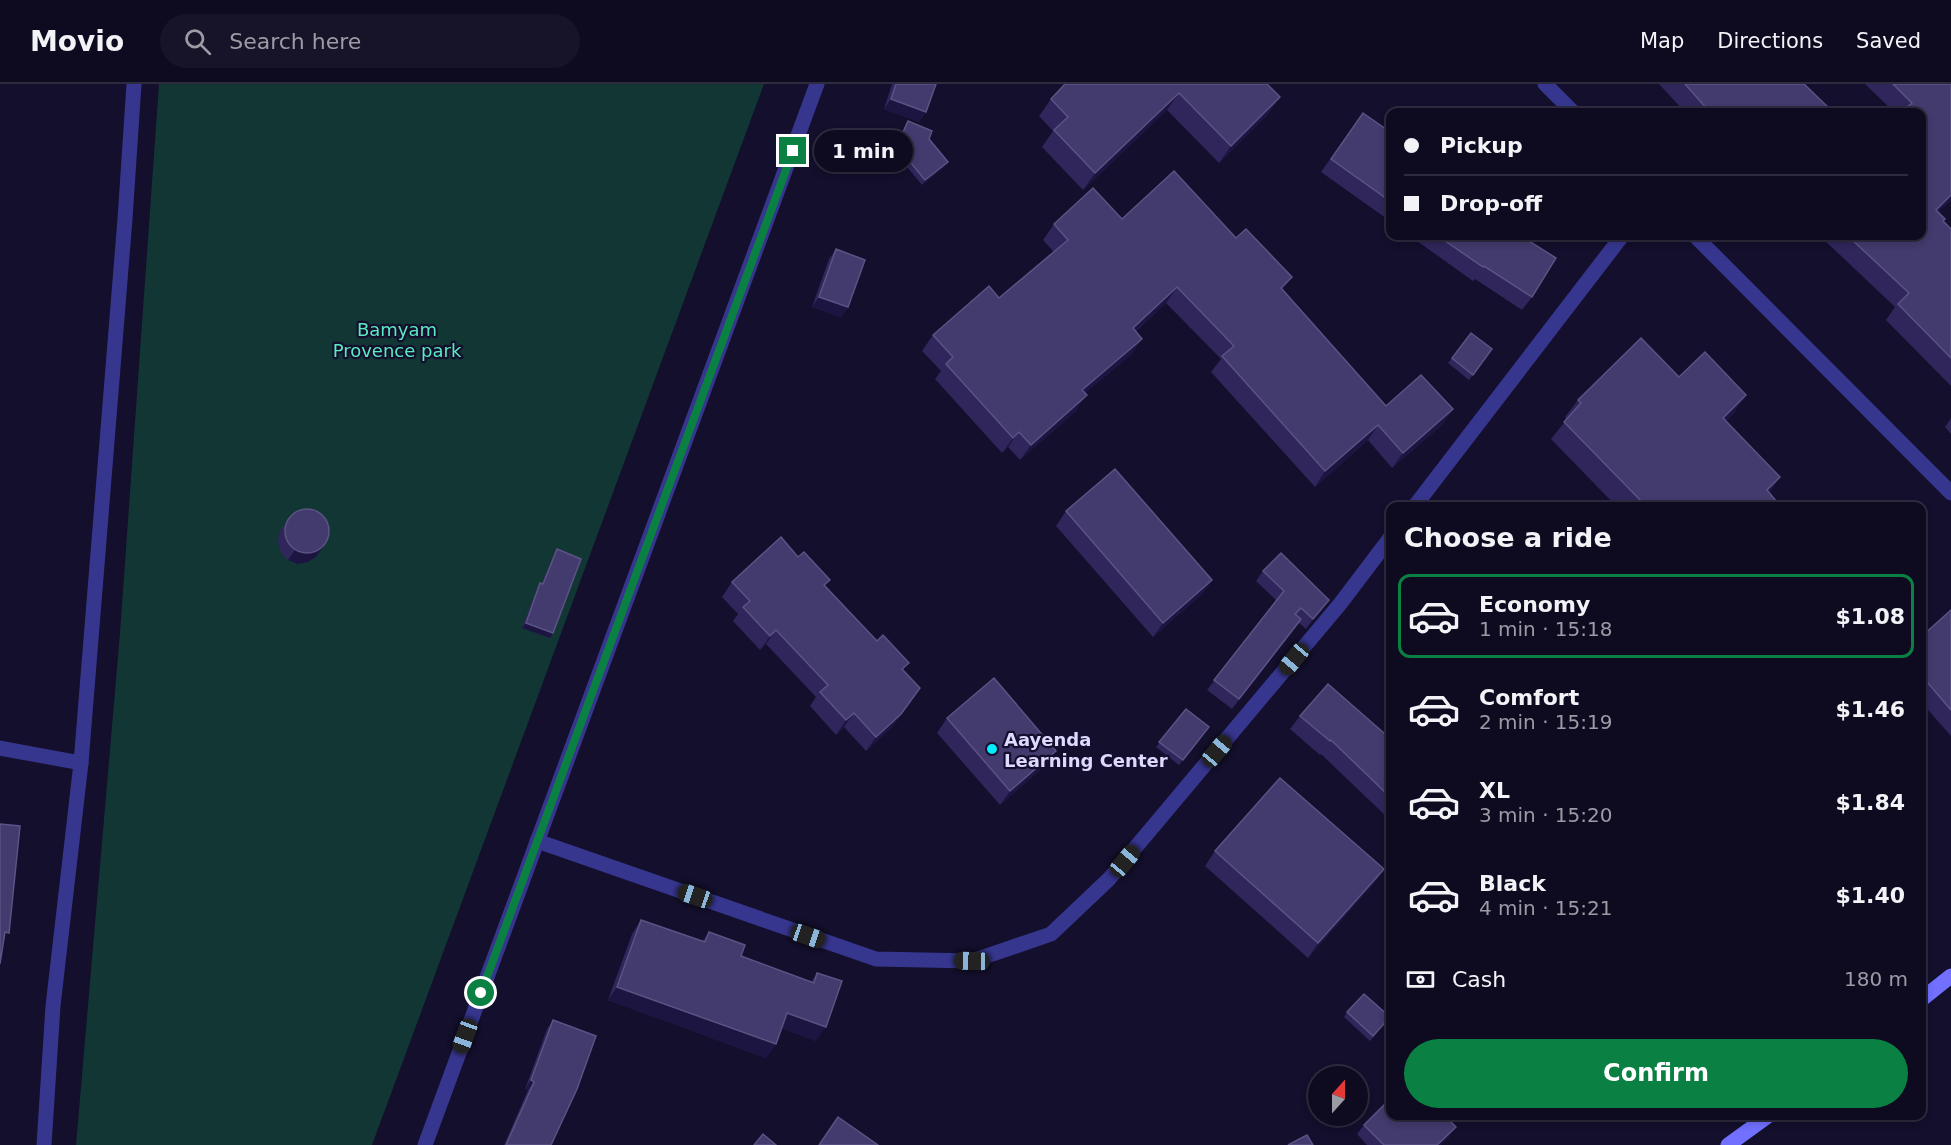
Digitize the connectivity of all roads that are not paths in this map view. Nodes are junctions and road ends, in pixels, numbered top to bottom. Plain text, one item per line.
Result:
1 (134, 84) edge
2 (817, 84) edge
3 (1545, 84) edge
4 (1569, 108) edge
5 (1619, 240) edge
6 (1699, 240) edge
7 (1951, 493) edge
8 (1418, 502) edge
9 (1386, 543) edge
10 (0, 748) edge
11 (81, 763) junction
12 (537, 841) junction
13 (1951, 976) edge
14 (1926, 996) edge
15 (1762, 1120) edge
16 (44, 1145) edge
17 (425, 1145) edge
18 (1728, 1145) edge

1 - 11 street
2 - 12 street
3 - 4 street
5 - 8 street
6 - 7 street
9 - 12 street
10 - 11 street
11 - 16 street
12 - 17 street
13 - 14 street
15 - 18 street

